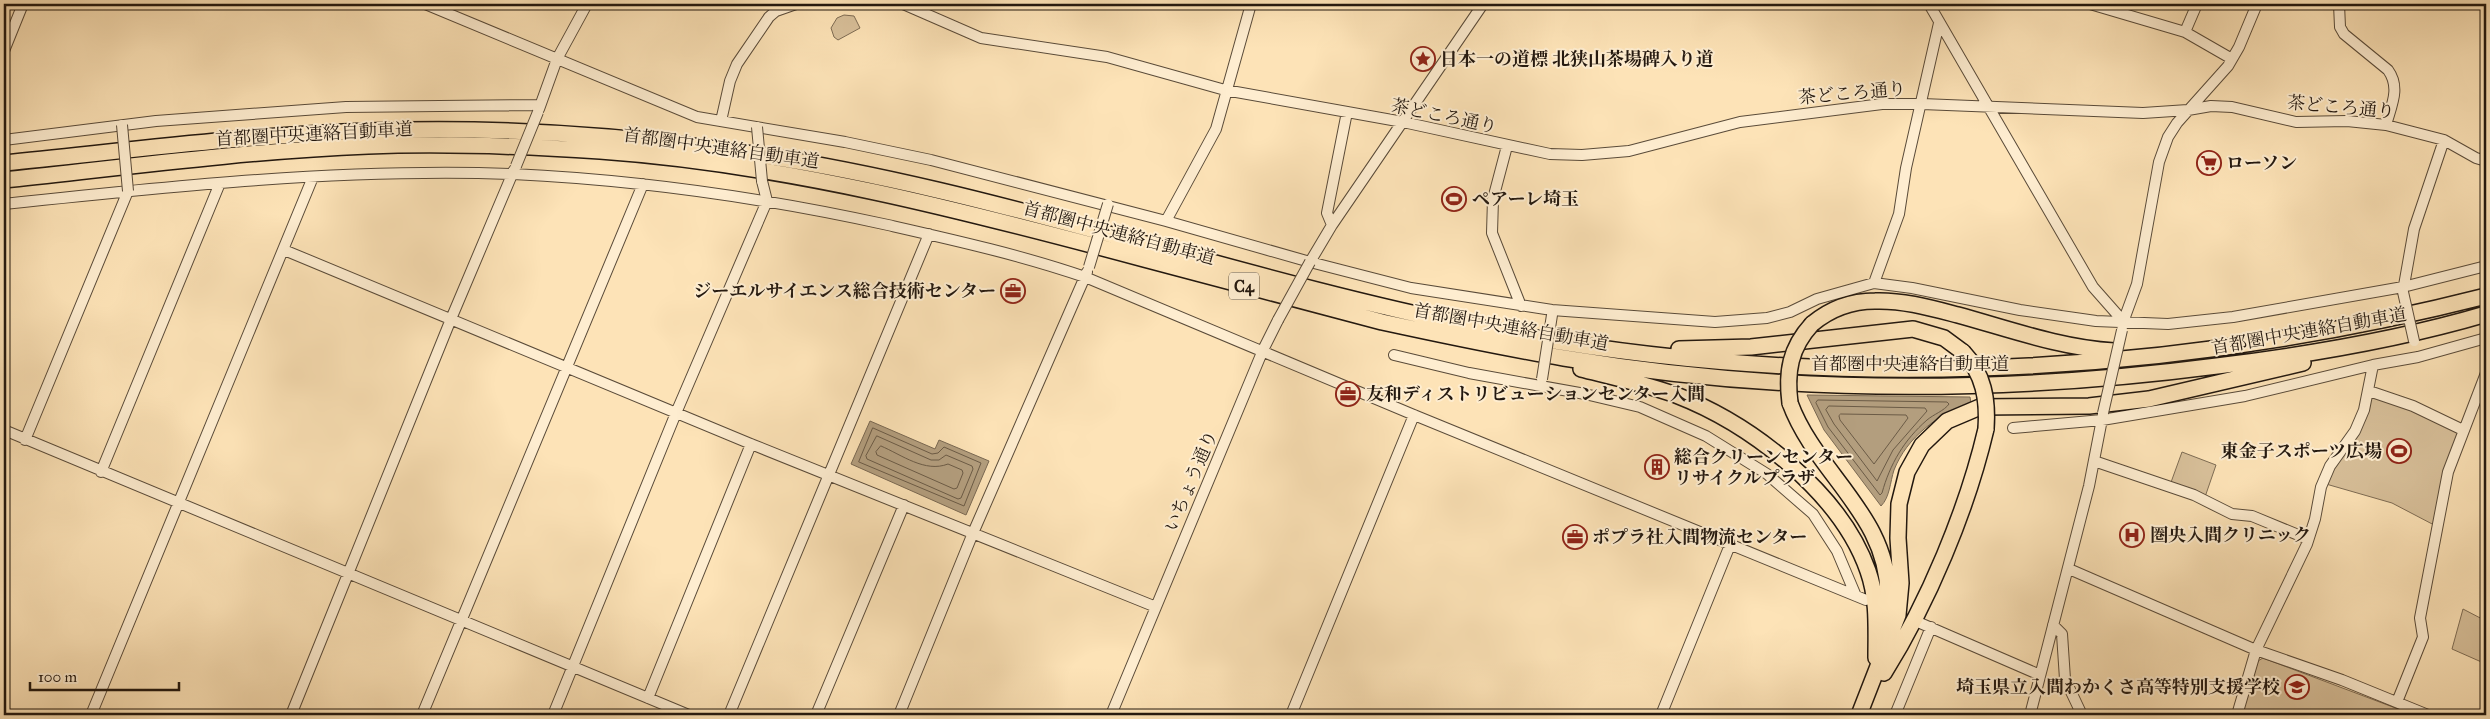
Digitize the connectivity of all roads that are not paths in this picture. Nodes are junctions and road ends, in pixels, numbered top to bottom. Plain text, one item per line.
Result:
1 (23, 4) edge
2 (425, 4) edge
3 (587, 4) edge
4 (796, 4) edge
5 (904, 4) edge
6 (1251, 4) edge
7 (1483, 4) edge
8 (1930, 4) edge
9 (2090, 4) edge
10 (2197, 4) edge
11 (2257, 4) edge
12 (2339, 4) edge
13 (1939, 23) junction
14 (2185, 32) junction
15 (4, 52) edge
16 (557, 59) junction
17 (2232, 59) junction
18 (1225, 90) junction
19 (1922, 104) junction
20 (1988, 106) junction
21 (539, 108) junction
22 (2188, 110) junction
23 (1347, 112) junction
24 (721, 121) junction
25 (1403, 122) junction
26 (122, 125) junction
27 (2386, 125) junction
28 (757, 127) junction
29 (4, 140) edge
30 (2444, 140) junction
31 (1507, 146) junction
32 (2486, 161) edge
33 (4, 163) edge
34 (514, 170) junction
35 (313, 178) junction
36 (4, 180) edge
37 (220, 183) junction
38 (643, 184) junction
39 (128, 191) junction
40 (767, 201) junction
41 (4, 204) edge
42 (1108, 204) junction
43 (1166, 221) junction
44 (1332, 225) junction
45 (929, 234) junction
46 (284, 250) junction
47 (1310, 262) junction
48 (2486, 266) edge
49 (1085, 277) junction
50 (1874, 283) junction
51 (2403, 290) junction
52 (2486, 296) edge
53 (1522, 306) junction
54 (1552, 313) junction
55 (2486, 314) edge
56 (451, 318) junction
57 (2456, 323) junction
58 (1469, 325) junction
59 (2122, 326) junction
60 (1438, 334) junction
61 (2486, 338) edge
62 (1263, 350) junction
63 (2173, 354) junction
64 (1394, 355) dead end
65 (2418, 357) junction
66 (2373, 365) junction
67 (566, 366) junction
68 (2486, 373) edge
69 (1541, 383) junction
70 (2369, 391) junction
71 (676, 413) junction
72 (1414, 415) junction
73 (2103, 417) junction
74 (2013, 428) dead end
75 (4, 430) edge
76 (2464, 430) junction
77 (25, 440) junction
78 (751, 444) junction
79 (2094, 461) junction
80 (102, 472) junction
81 (828, 474) junction
82 (178, 504) junction
83 (904, 505) junction
84 (974, 533) junction
85 (2308, 539) junction
86 (1730, 545) junction
87 (2069, 569) junction
88 (349, 575) junction
89 (1856, 596) junction
90 (1866, 600) dead end
91 (1156, 607) junction
92 (461, 621) junction
93 (1920, 623) dead end
94 (2053, 625) junction
95 (1931, 628) junction
96 (2256, 650) junction
97 (1876, 658) junction
98 (573, 668) junction
99 (2040, 675) junction
100 (648, 698) junction
101 (2397, 702) junction
102 (1858, 713) edge
103 (91, 715) edge
104 (291, 715) edge
105 (422, 715) edge
106 (553, 715) edge
107 (689, 715) edge
108 (729, 715) edge
109 (816, 715) edge
110 (899, 715) edge
111 (1111, 715) edge
112 (1291, 715) edge
113 (1661, 715) edge
114 (1895, 715) edge
115 (2030, 715) edge
116 (2082, 715) edge
117 (2237, 715) edge
118 (2428, 715) edge

1 - 15 street
2 - 16 street
3 - 16 street
4 - 24 street
5 - 18 street, 茶どころ通り
6 - 18 street
7 - 25 street, いちょう通り
8 - 13 street
9 - 14 street
10 - 14 street
11 - 17 street
12 - 27 street
13 - 19 street
13 - 20 street
14 - 17 street
16 - 21 street
16 - 24 street
17 - 22 street
18 - 23 street, 茶どころ通り
18 - 43 street
19 - 20 street, 茶どころ通り
19 - 31 street, 茶どころ通り
19 - 50 street
20 - 22 street, 茶どころ通り
20 - 59 street
21 - 26 street
21 - 34 street, bridge
22 - 27 street, 茶どころ通り
22 - 59 street
23 - 25 street, 茶どころ通り
23 - 44 street
24 - 28 street
25 - 31 street, 茶どころ通り
25 - 44 street, いちょう通り
26 - 29 street
26 - 39 street, bridge
27 - 30 street, 茶どころ通り
28 - 40 street, bridge
28 - 42 street
30 - 32 street, 茶どころ通り
30 - 51 street
31 - 53 street
33 - 58 highway, 首都圏中央連絡自動車道 / C4
34 - 35 street
34 - 38 street
34 - 56 street
35 - 37 street
35 - 46 street
36 - 60 highway, 首都圏中央連絡自動車道 / C4
37 - 39 street
37 - 80 street
38 - 40 street
38 - 67 street
39 - 41 street
39 - 77 street
40 - 45 street
40 - 71 street
42 - 43 street
42 - 49 street, bridge
43 - 47 street
44 - 47 street, いちょう通り
45 - 49 street
45 - 81 street
46 - 56 street
46 - 82 street
47 - 53 street
47 - 62 street, いちょう通り, bridge
48 - 51 street
49 - 62 street
49 - 84 street
50 - 54 street
50 - 59 street
51 - 59 street
51 - 65 street, bridge
52 - 63 highway, 首都圏中央連絡自動車道 / C4
53 - 54 street
54 - 69 street, bridge
55 - 57 highway, 首都圏中央連絡自動車道 / C4
56 - 67 street
56 - 88 street
57 - 60 highway, 首都圏中央連絡自動車道 / C4
57 - 102 highway
58 - 63 highway, 首都圏中央連絡自動車道 / C4
58 - 102 highway, bridge
59 - 73 street, bridge
60 - 97 highway
61 - 65 street
62 - 72 street
62 - 91 street, いちょう通り
63 - 97 highway, bridge
64 - 69 street
65 - 66 street
66 - 70 street
66 - 73 street
67 - 71 street
67 - 92 street
68 - 76 street
69 - 89 street
70 - 76 street
70 - 85 street
71 - 78 street
71 - 98 street
72 - 86 street
72 - 112 street
73 - 74 street
73 - 79 street
75 - 77 street
76 - 101 street
77 - 80 street
78 - 81 street
78 - 100 street
79 - 85 street
79 - 87 street
80 - 82 street
81 - 83 street
81 - 108 street
82 - 88 street
82 - 103 street
83 - 84 street
83 - 109 street
84 - 91 street
84 - 110 street
85 - 96 street
86 - 89 street
86 - 113 street
87 - 94 street
87 - 96 street
88 - 92 street
88 - 104 street
89 - 90 street
91 - 111 street, いちょう通り
92 - 98 street
92 - 105 street
93 - 95 street
94 - 99 street
94 - 116 street
95 - 99 street
95 - 114 street
96 - 101 street
96 - 117 street
97 - 102 highway
98 - 100 street
98 - 106 street
99 - 115 street
100 - 107 street
101 - 118 street

